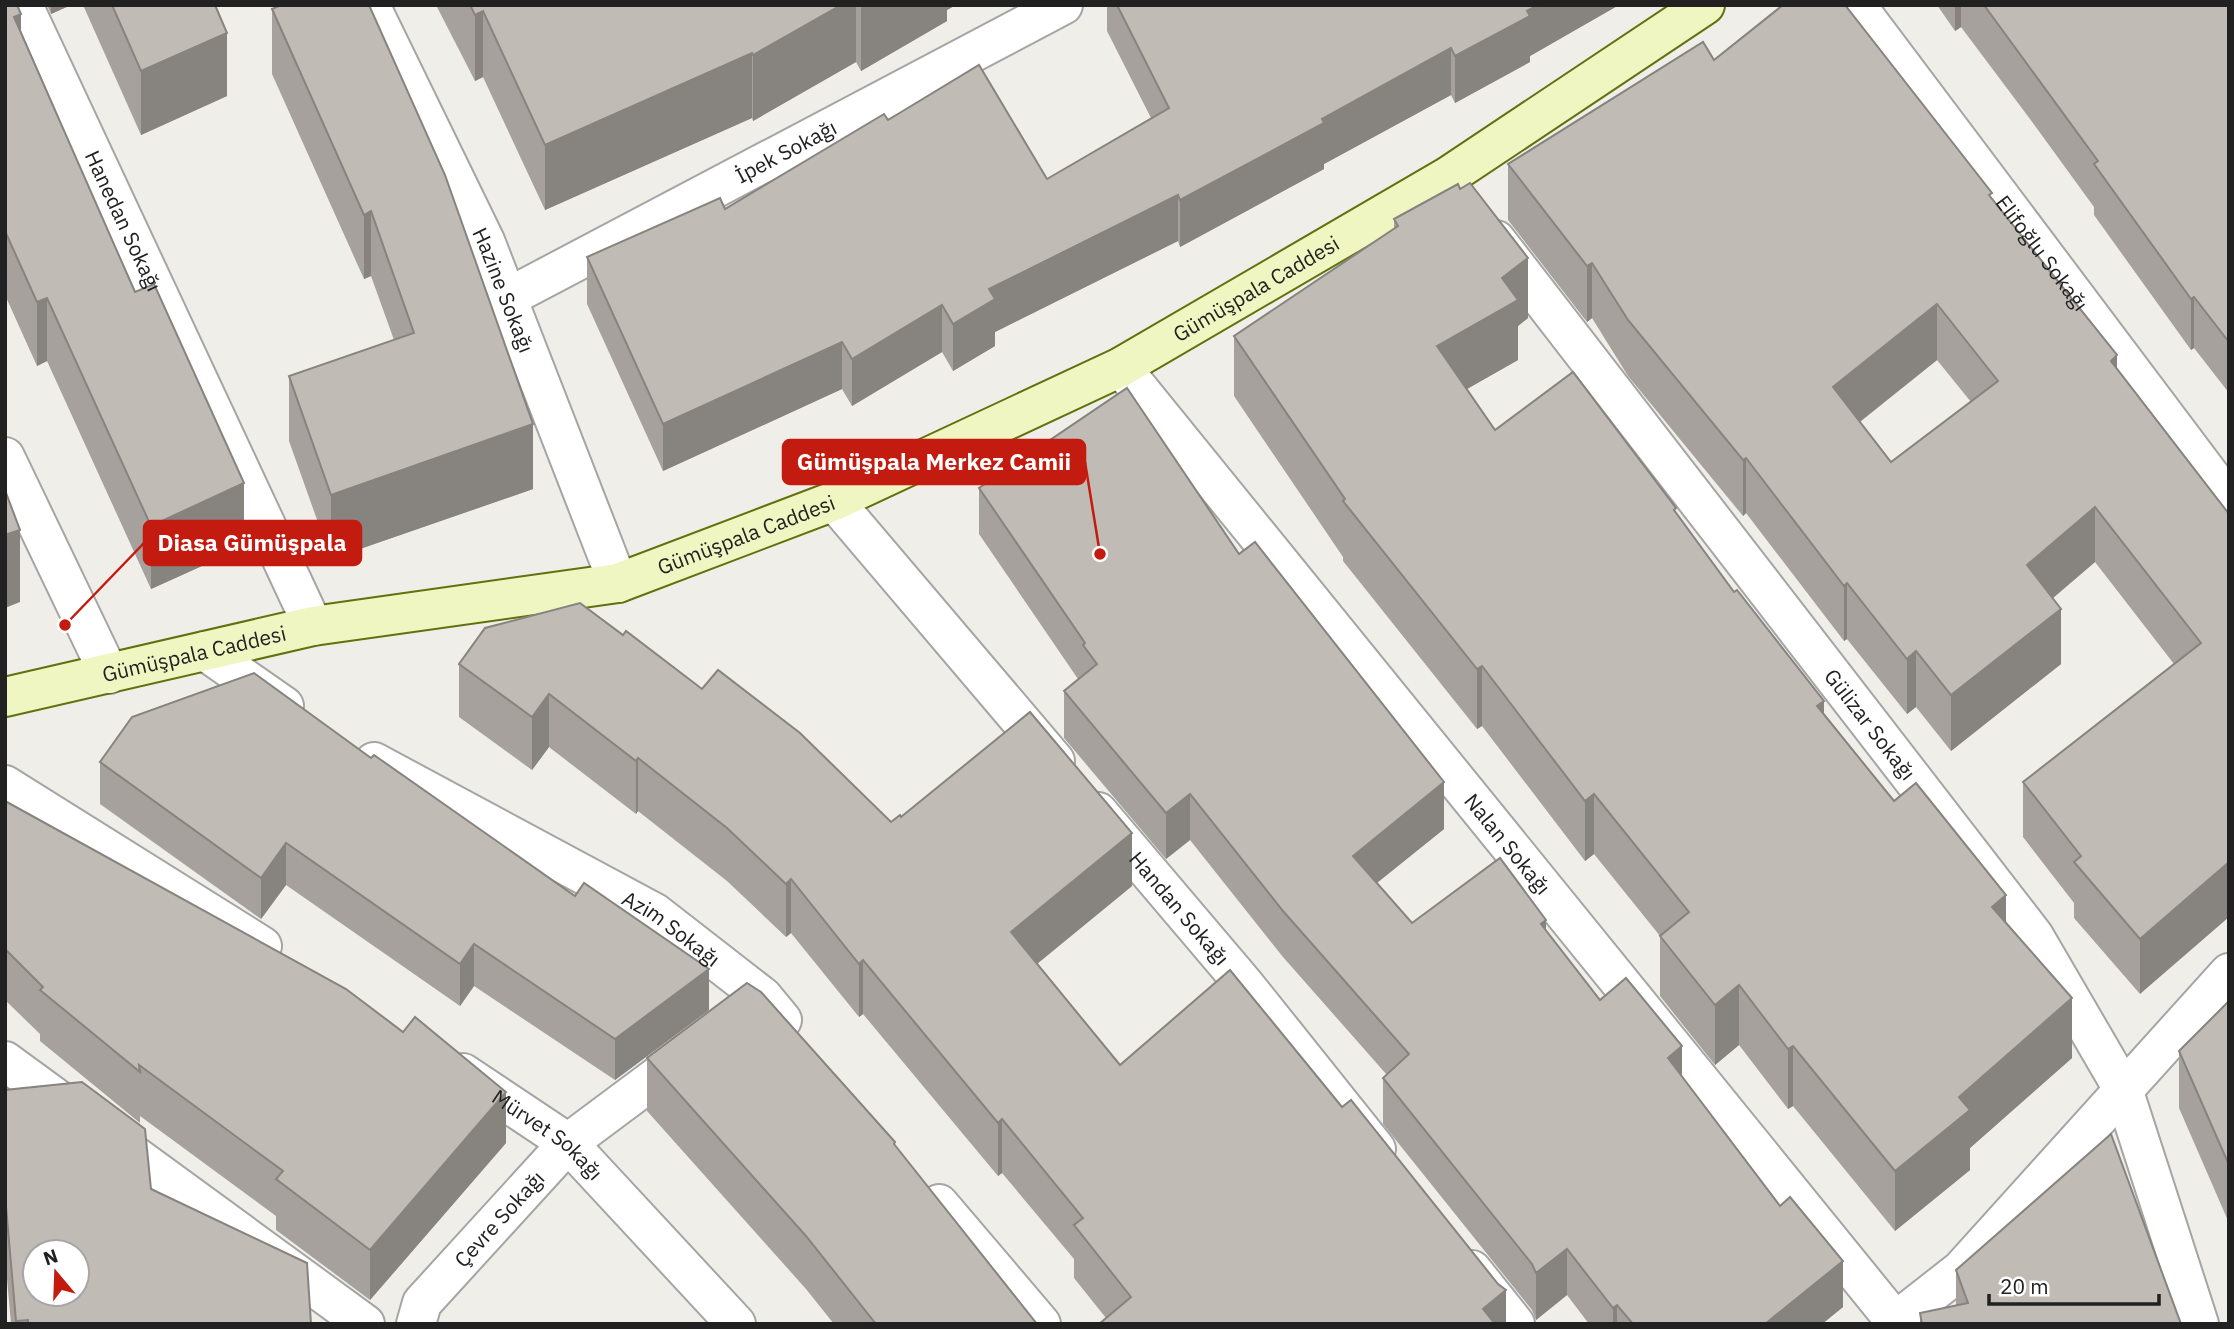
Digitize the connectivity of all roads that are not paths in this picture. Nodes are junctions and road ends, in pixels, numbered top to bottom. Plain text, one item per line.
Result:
1 (23, 5) edge
2 (370, 5) edge
3 (1063, 5) edge
4 (1705, 5) edge
5 (1856, 5) edge
6 (1461, 195) junction
7 (507, 299) junction
8 (1121, 367) junction
9 (5, 457) edge
10 (834, 501) junction
11 (2229, 501) edge
12 (618, 583) junction
13 (313, 626) junction
14 (205, 651) junction
15 (108, 674) junction
16 (5, 697) edge
17 (5, 785) edge
18 (288, 962) edge
19 (2229, 973) edge
20 (763, 997) junction
21 (808, 1050) edge
22 (429, 1051) edge
23 (5, 1061) edge
24 (2123, 1089) junction
25 (568, 1143) junction
26 (1396, 1175) edge
27 (916, 1176) edge
28 (1447, 1239) edge
29 (1894, 1322) edge
30 (365, 1324) edge
31 (416, 1324) edge
32 (736, 1324) edge
33 (1041, 1324) edge
34 (1515, 1324) edge
35 (2199, 1324) edge

1 - 13 street, Hanedan Sokağı
2 - 7 street, Hazine Sokağı
3 - 7 street, İpek Sokağı
4 - 6 street, Gümüşpala Caddesi
5 - 11 street, Elifoğlu Sokağı
6 - 8 street, Gümüşpala Caddesi
6 - 24 street, Gülizar Sokağı
7 - 12 street, Hazine Sokağı
8 - 10 street, Gümüşpala Caddesi
8 - 29 street, Nalan Sokağı
9 - 15 street
10 - 12 street, Gümüşpala Caddesi
10 - 26 street, Handan Sokağı
12 - 13 street, Gümüşpala Caddesi
13 - 14 street, Gümüşpala Caddesi
14 - 15 street, Gümüşpala Caddesi
14 - 20 street, Azim Sokağı
15 - 16 street, Gümüşpala Caddesi
17 - 18 street
19 - 24 street
20 - 21 street, Azim Sokağı
20 - 25 street, Çevre Sokağı
22 - 25 street, Mürvet Sokağı
23 - 30 street
24 - 29 street
24 - 35 street, Gülizar Sokağı
25 - 31 street, Çevre Sokağı
25 - 32 street, Mürvet Sokağı
27 - 33 street
28 - 34 street

